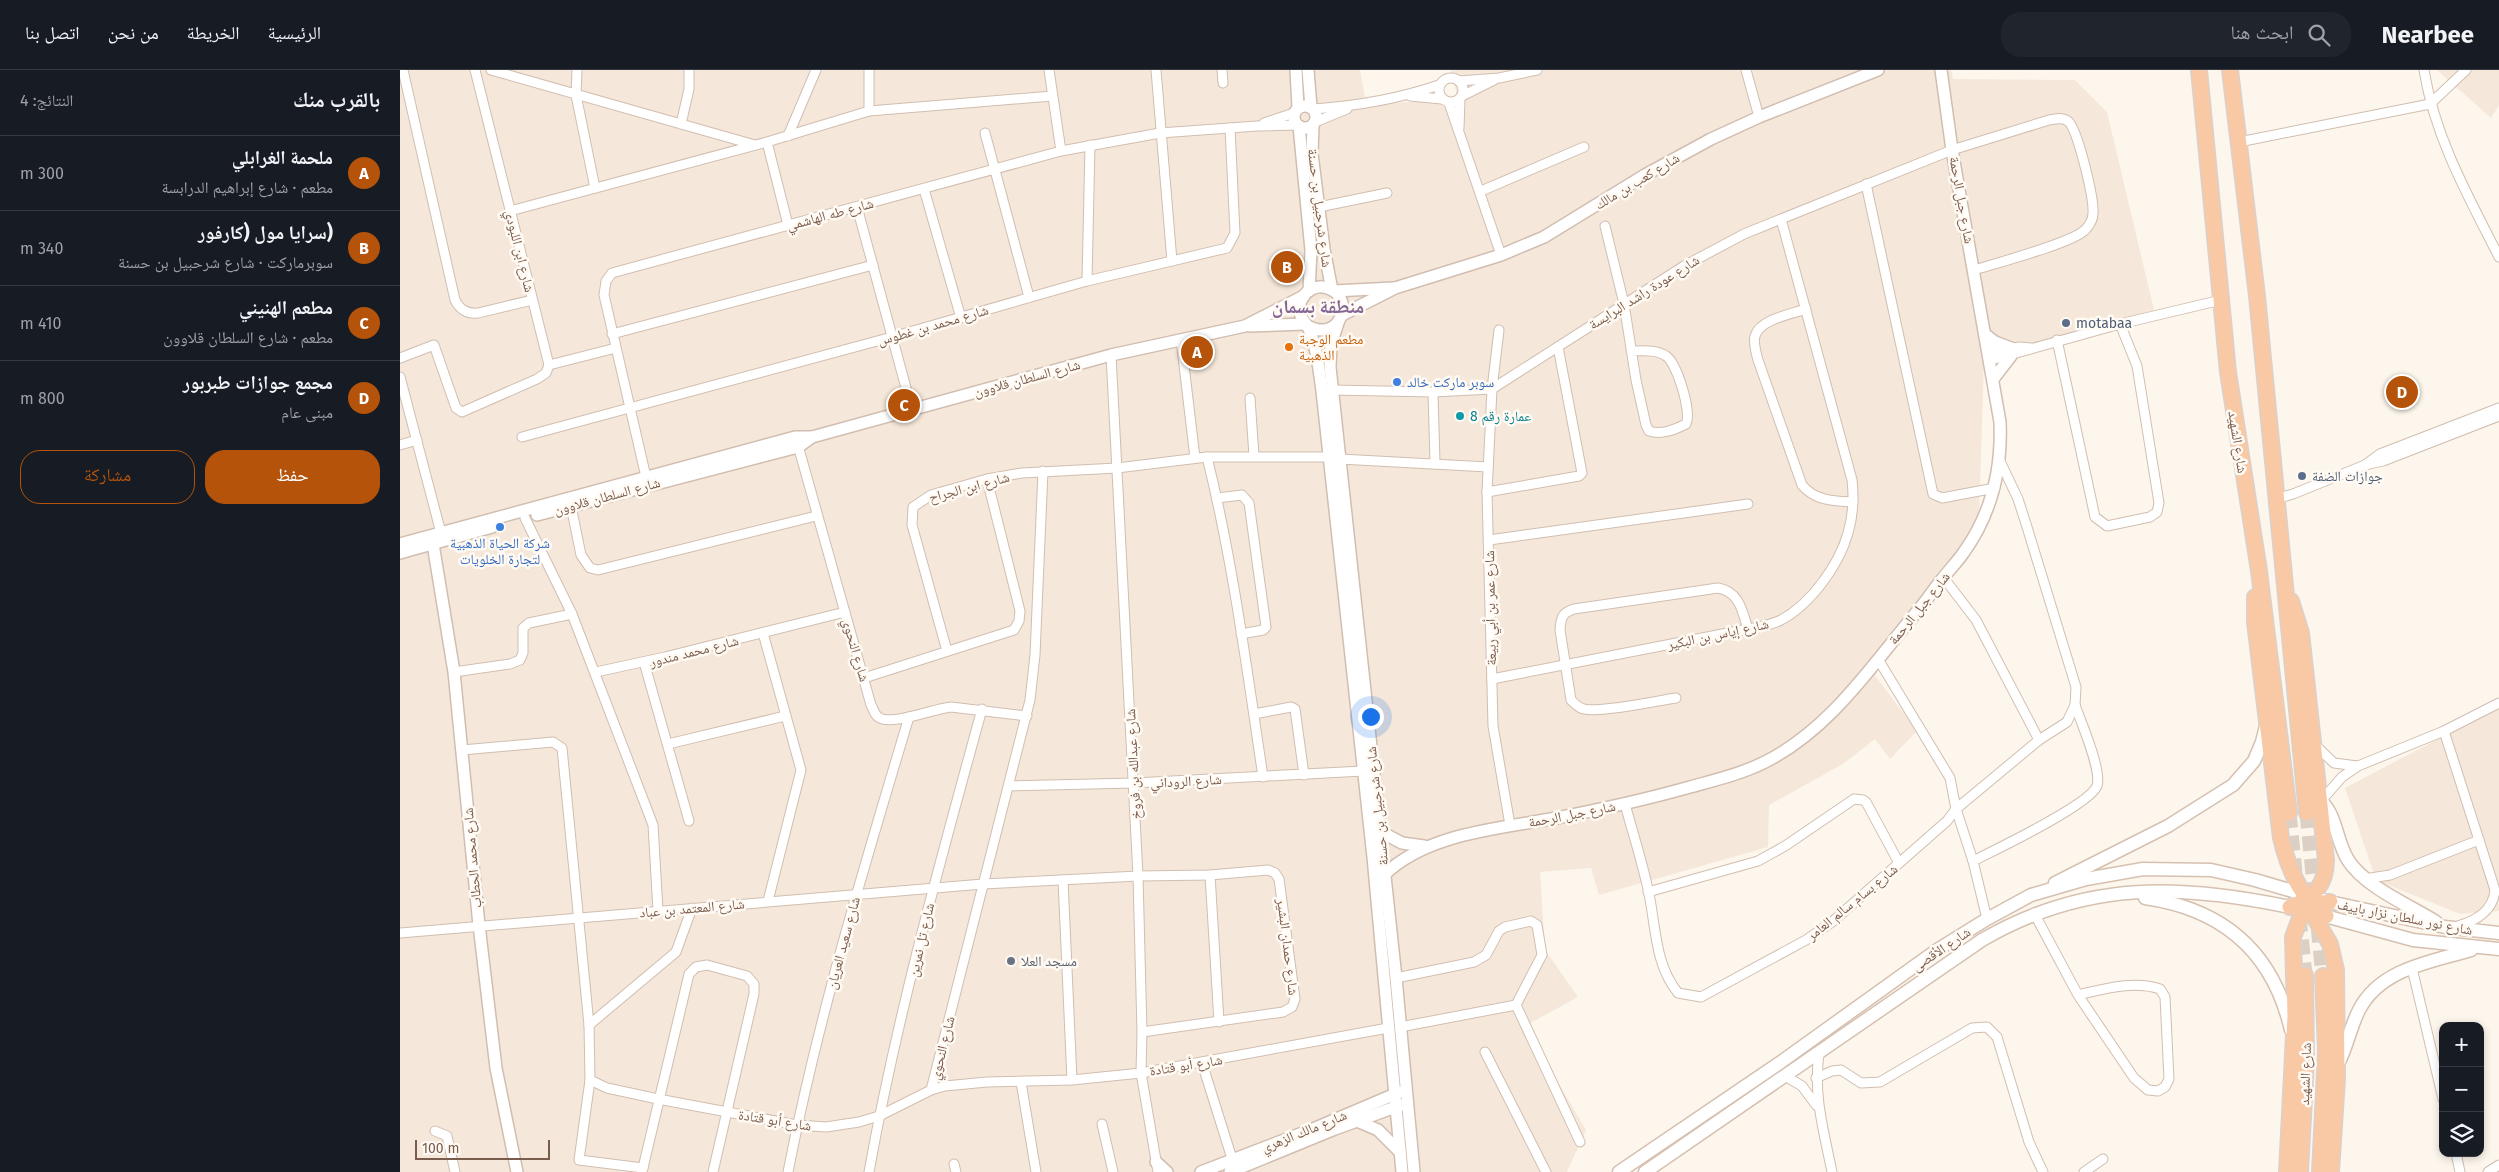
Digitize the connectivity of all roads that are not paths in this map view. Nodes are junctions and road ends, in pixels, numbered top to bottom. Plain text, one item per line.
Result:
1 (403, 70) edge
2 (475, 70) edge
3 (491, 70) edge
4 (578, 70) edge
5 (689, 70) edge
6 (816, 70) edge
7 (869, 70) edge
8 (1050, 70) edge
9 (1156, 70) edge
10 (1222, 70) edge
11 (1296, 70) edge
12 (1308, 70) edge
13 (1443, 70) edge
14 (1537, 70) edge
15 (1746, 70) edge
16 (1878, 70) edge
17 (1941, 70) edge
18 (2199, 70) edge
19 (2230, 70) edge
20 (2424, 70) edge
21 (2466, 70) edge
22 (1456, 77) edge
23 (1499, 78) junction
24 (1440, 83) junction
25 (1223, 84) dead end
26 (576, 96) junction
27 (1052, 96) junction
28 (1407, 96) junction
29 (1461, 97) junction
30 (1446, 101) junction
31 (2430, 104) junction
32 (1354, 106) junction
33 (1313, 108) junction
34 (1296, 110) junction
35 (869, 111) junction
36 (1759, 117) junction
37 (682, 124) junction
38 (1314, 124) junction
39 (1257, 126) junction
40 (1298, 126) junction
41 (1230, 128) junction
42 (985, 133) dead end
43 (1160, 133) junction
44 (1459, 135) junction
45 (788, 136) junction
46 (767, 142) junction
47 (2239, 142) junction
48 (1090, 145) junction
49 (755, 146) junction
50 (1584, 147) dead end
51 (1952, 150) junction
52 (1061, 151) junction
53 (994, 171) junction
54 (1866, 184) junction
55 (595, 188) junction
56 (924, 189) junction
57 (1480, 192) junction
58 (1387, 193) dead end
59 (857, 207) junction
60 (1319, 207) junction
61 (510, 212) junction
62 (1781, 219) junction
63 (788, 225) junction
64 (1605, 226) dead end
65 (1502, 255) junction
66 (2499, 256) edge
67 (1172, 261) junction
68 (873, 265) junction
69 (1974, 270) junction
70 (1087, 281) junction
71 (1395, 288) junction
72 (1333, 291) junction
73 (1306, 293) junction
74 (1029, 297) junction
75 (532, 300) junction
76 (2221, 300) junction
77 (1624, 304) junction
78 (1806, 308) junction
79 (961, 318) junction
80 (1340, 319) junction
81 (2120, 324) junction
82 (1306, 325) junction
83 (1245, 326) junction
84 (1499, 330) dead end
85 (612, 334) junction
86 (1986, 335) junction
87 (892, 337) junction
88 (1181, 340) junction
89 (2057, 340) junction
90 (1558, 346) junction
91 (616, 348) junction
92 (1632, 351) junction
93 (2011, 352) junction
94 (1111, 355) junction
95 (1990, 356) junction
96 (400, 358) edge
97 (550, 365) junction
98 (400, 377) edge
99 (1994, 378) junction
100 (1492, 388) junction
101 (1332, 390) junction
102 (1433, 392) junction
103 (1250, 398) dead end
104 (628, 407) junction
105 (2499, 408) edge
106 (912, 410) junction
107 (2499, 416) edge
108 (522, 437) dead end
109 (416, 440) junction
110 (796, 442) junction
111 (400, 445) edge
112 (1254, 456) junction
113 (1207, 457) junction
114 (1195, 458) junction
115 (1334, 458) junction
116 (2000, 461) junction
117 (1434, 464) junction
118 (2365, 465) junction
119 (1488, 467) junction
120 (1117, 468) junction
121 (1043, 472) junction
122 (646, 477) junction
123 (987, 479) junction
124 (1995, 488) junction
125 (1487, 492) junction
126 (1217, 498) junction
127 (2276, 498) junction
128 (1853, 502) junction
129 (1748, 504) dead end
130 (571, 506) junction
131 (816, 516) junction
132 (525, 518) junction
133 (441, 533) junction
134 (1488, 540) junction
135 (400, 544) edge
136 (433, 544) junction
137 (400, 553) edge
138 (2259, 571) junction
139 (1943, 577) junction
140 (2285, 591) junction
141 (845, 612) junction
142 (572, 614) junction
143 (1748, 629) junction
144 (763, 633) junction
145 (1241, 634) junction
146 (947, 651) junction
147 (1878, 659) junction
148 (644, 662) junction
149 (1565, 664) junction
150 (454, 672) junction
151 (596, 672) junction
152 (864, 678) junction
153 (1492, 680) junction
154 (1676, 698) dead end
155 (2499, 703) edge
156 (2075, 705) junction
157 (982, 710) junction
158 (1254, 714) junction
159 (785, 716) junction
160 (1027, 716) junction
161 (909, 717) junction
162 (2266, 721) junction
163 (2444, 731) junction
164 (2039, 740) junction
165 (668, 744) junction
166 (2314, 744) junction
167 (462, 750) junction
168 (2358, 766) junction
169 (1363, 771) junction
170 (1304, 775) junction
171 (1263, 777) junction
172 (1134, 783) junction
173 (1009, 786) junction
174 (2321, 801) junction
175 (1624, 804) junction
176 (1956, 809) junction
177 (2289, 813) tunnel mouth
178 (2307, 813) tunnel mouth
179 (689, 821) dead end
180 (1510, 825) junction
181 (1379, 831) junction
182 (2479, 840) junction
183 (1428, 846) junction
184 (1973, 861) junction
185 (1899, 863) junction
186 (1210, 875) junction
187 (1384, 875) junction
188 (1138, 876) junction
189 (2364, 878) junction
190 (1063, 880) junction
191 (983, 884) junction
192 (932, 889) junction
193 (2040, 891) junction
194 (1648, 892) junction
195 (2120, 894) junction
196 (856, 895) junction
197 (768, 901) junction
198 (2308, 904) junction
199 (692, 908) junction
200 (658, 910) junction
201 (2034, 913) junction
202 (579, 917) junction
203 (1987, 919) junction
204 (479, 925) junction
205 (2448, 928) junction
206 (400, 933) edge
207 (2499, 933) edge
208 (2478, 948) junction
209 (2499, 949) edge
210 (2412, 968) junction
211 (2305, 975) tunnel mouth
212 (2323, 976) tunnel mouth
213 (1396, 978) junction
214 (2078, 995) junction
215 (1516, 1005) junction
216 (1219, 1022) junction
217 (589, 1025) junction
218 (1400, 1027) junction
219 (1388, 1028) junction
220 (1142, 1032) junction
221 (2293, 1038) junction
222 (1485, 1052) dead end
223 (1819, 1054) junction
224 (1202, 1063) junction
225 (2338, 1064) junction
226 (1141, 1073) junction
227 (1393, 1075) junction
228 (1785, 1076) junction
229 (1816, 1078) junction
230 (590, 1080) junction
231 (1072, 1080) junction
232 (1020, 1082) junction
233 (2439, 1082) edge
234 (932, 1090) junction
235 (1406, 1090) junction
236 (1394, 1093) junction
237 (658, 1099) junction
238 (1375, 1102) junction
239 (1407, 1103) junction
240 (1396, 1107) junction
241 (1819, 1110) junction
242 (727, 1112) junction
243 (879, 1116) junction
244 (1357, 1121) junction
245 (1102, 1124) dead end
246 (797, 1125) junction
247 (435, 1131) dead end
248 (1580, 1142) dead end
249 (1400, 1152) junction
250 (2457, 1157) edge
251 (2104, 1159) dead end
252 (2499, 1165) edge
253 (1157, 1167) edge
254 (1233, 1168) edge
255 (642, 1170) edge
256 (455, 1172) edge
257 (516, 1172) edge
258 (713, 1172) edge
259 (788, 1172) edge
260 (869, 1172) edge
261 (1036, 1172) edge
262 (1113, 1172) edge
263 (1167, 1172) edge
264 (1201, 1172) edge
265 (1402, 1172) edge
266 (1414, 1172) edge
267 (1546, 1172) edge
268 (1619, 1172) edge
269 (1645, 1172) edge
270 (1832, 1172) edge
271 (2043, 1172) edge
272 (2084, 1172) edge
273 (2287, 1172) edge
274 (2300, 1172) edge
275 (2320, 1172) edge
276 (2331, 1172) edge
277 (2460, 1172) edge
278 (2488, 1172) edge

1 - 75 street
2 - 61 street, شارع ابن اللبودي
3 - 26 street
4 - 26 street
5 - 37 street
6 - 45 street
7 - 35 street
8 - 27 street
9 - 43 street
10 - 25 street
11 - 34 street
12 - 33 street
13 - 24 street
14 - 23 street
15 - 36 street
16 - 36 street, شارع كعب بن مالك
17 - 51 street, شارع جبل الرحمة
18 - 76 highway, شارع الشهيد
19 - 47 highway
20 - 31 street
21 - 31 street
22 - 23 street
22 - 24 street
22 - 29 street
23 - 29 street
24 - 28 street
24 - 30 street
26 - 37 street
26 - 55 street
27 - 35 street
27 - 52 street
28 - 30 street
28 - 32 street
29 - 30 street
29 - 44 street
30 - 44 street
31 - 47 street
31 - 66 street
32 - 33 street
32 - 38 street
33 - 34 street
33 - 38 street
34 - 39 street, شارع طه الهاشمي
34 - 40 street
35 - 45 street
36 - 65 street, شارع كعب بن مالك
37 - 49 street
38 - 40 street
38 - 60 street, شارع شرحبيل بن حسنة
39 - 40 street, شارع طه الهاشمي
39 - 41 street, شارع طه الهاشمي
40 - 73 street, شارع شرحبيل بن حسنة
41 - 43 street, شارع طه الهاشمي
41 - 67 street, شارع محمد بن غطوس
42 - 53 street
43 - 48 street, شارع طه الهاشمي
43 - 67 street
44 - 57 street
45 - 46 street
46 - 49 street
46 - 63 street
47 - 127 highway
48 - 52 street, شارع طه الهاشمي
48 - 70 street
49 - 55 street
50 - 57 street
51 - 54 street, شارع عودة راشد البرايسة
51 - 69 street, شارع جبل الرحمة
51 - 69 street, شارع عودة راشد البرايسة
52 - 53 street, شارع طه الهاشمي
53 - 56 street, شارع طه الهاشمي
53 - 74 street
54 - 62 street, شارع عودة راشد البرايسة
54 - 124 street
55 - 61 street
56 - 59 street, شارع طه الهاشمي
56 - 79 street
57 - 65 street
58 - 60 street
59 - 63 street, شارع طه الهاشمي
59 - 68 street
60 - 72 street, شارع شرحبيل بن حسنة
61 - 75 street, شارع ابن اللبودي
62 - 77 street, شارع عودة راشد البرايسة
62 - 78 street, شارع إياس بن البكير
63 - 85 street, شارع طه الهاشمي
64 - 77 street
65 - 71 street, شارع كعب بن مالك
67 - 70 street, شارع محمد بن غطوس
68 - 85 street
68 - 87 street
69 - 86 street, شارع جبل الرحمة
70 - 74 street, شارع محمد بن غطوس
71 - 72 street, شارع كعب بن مالك
71 - 80 street, شارع كعب بن مالك
72 - 73 street
72 - 80 street
73 - 82 street
73 - 83 street, شارع السلطان قلاوون
74 - 79 street, شارع محمد بن غطوس
75 - 97 street, شارع ابن اللبودي
76 - 81 street
76 - 138 highway, شارع الشهيد
77 - 90 street, شارع عودة راشد البرايسة
77 - 92 street
78 - 128 street, شارع إياس بن البكير
78 - 128 street
79 - 87 street, شارع محمد بن غطوس
80 - 82 street
80 - 101 street, شارع شرحبيل بن حسنة
81 - 89 street
81 - 89 street
82 - 83 street, شارع السلطان قلاوون
82 - 115 street, شارع شرحبيل بن حسنة
83 - 88 street, شارع السلطان قلاوون
84 - 100 street, شارع عمر بن أبي ربيعة
85 - 91 street, شارع طه الهاشمي
86 - 93 street
86 - 95 street, شارع جبل الرحمة
87 - 104 street, شارع محمد بن غطوس
87 - 106 street
88 - 94 street, شارع السلطان قلاوون
88 - 114 street
89 - 93 street
90 - 100 street, شارع عودة راشد البرايسة
90 - 125 street
91 - 97 street
91 - 104 street, شارع طه الهاشمي
92 - 92 street
93 - 95 street
93 - 99 street
94 - 106 street, شارع السلطان قلاوون
94 - 120 street, شارع عبدالله بن فروخ
95 - 99 street, شارع جبل الرحمة
96 - 97 street
98 - 109 street
99 - 116 street, شارع جبل الرحمة
100 - 102 street, شارع عودة راشد البرايسة
100 - 119 street, شارع عمر بن أبي ربيعة
101 - 102 street, شارع عودة راشد البرايسة
101 - 115 street, شارع شرحبيل بن حسنة
102 - 117 street
103 - 112 street
104 - 108 street, شارع محمد بن غطوس
104 - 122 street, شارع طه الهاشمي
105 - 118 street
106 - 110 street, شارع السلطان قلاوون
107 - 118 street
109 - 111 street
109 - 133 street
110 - 122 street, شارع السلطان قلاوون
110 - 130 street, شارع السلطان قلاوون
110 - 131 street, شارع النحوي
112 - 113 street, شارع ابن الجراح
112 - 115 street, شارع ابن الجراح
113 - 114 street, شارع ابن الجراح
113 - 126 street
114 - 120 street, شارع ابن الجراح
115 - 117 street, شارع ابن الجراح
115 - 169 street, شارع شرحبيل بن حسنة
115 - 181 street, شارع شرحبيل بن حسنة
116 - 124 street, شارع جبل الرحمة
116 - 156 street
117 - 119 street, شارع ابن الجراح
118 - 127 street
119 - 125 street, شارع عمر بن أبي ربيعة
120 - 121 street, شارع ابن الجراح
120 - 172 street, شارع عبدالله بن فروخ
121 - 123 street, شارع ابن الجراح
121 - 160 street, شارع النحوي
122 - 133 street, شارع السلطان قلاوون
123 - 146 street
123 - 146 street, شارع ابن الجراح
124 - 139 street, شارع جبل الرحمة
125 - 134 street, شارع عمر بن أبي ربيعة
126 - 145 street
126 - 145 street
127 - 140 highway
128 - 143 street, شارع إياس بن البكير
129 - 134 street
130 - 131 street
130 - 132 street, شارع السلطان قلاوون
131 - 141 street, شارع النحوي
132 - 136 street, شارع السلطان قلاوون
132 - 142 street
133 - 135 street, شارع السلطان قلاوون
134 - 153 street, شارع عمر بن أبي ربيعة
136 - 137 street, شارع السلطان قلاوون
136 - 150 street, شارع محمد الحطاب
138 - 162 highway
138 - 177 highway, شارع الشهيد
139 - 147 street, شارع جبل الرحمة
139 - 164 street
140 - 166 highway
140 - 178 highway
141 - 144 street, شارع محمد مندور
141 - 152 street, شارع النحوي
142 - 150 street
142 - 151 street
143 - 149 street, شارع إياس بن البكير
143 - 149 street
144 - 148 street, شارع محمد مندور
144 - 159 street
145 - 158 street
146 - 152 street
147 - 175 street, شارع جبل الرحمة
147 - 176 street
148 - 151 street
148 - 165 street, شارع محمد مندور
149 - 153 street, شارع إياس بن البكير
149 - 154 street
150 - 167 street, شارع محمد الحطاب
151 - 200 street
152 - 161 street, شارع النحوي
153 - 180 street, شارع عمر بن أبي ربيعة
155 - 163 street
156 - 164 street, شارع بسام سالم العامر
156 - 184 street
157 - 160 street, شارع النحوي
157 - 161 street, شارع النحوي
157 - 192 street, شارع تل نمرين
158 - 170 street
158 - 171 street
159 - 165 street
159 - 197 street
160 - 173 street, شارع النحوي
161 - 196 street, شارع سعيد العريان
162 - 193 main road
162 - 198 highway
163 - 168 street
163 - 182 street
164 - 176 street, شارع بسام سالم العامر
165 - 179 street, شارع محمد مندور
166 - 168 street
166 - 174 highway
167 - 202 street
167 - 204 street, شارع محمد الحطاب
168 - 174 street
169 - 170 street, شارع الروداني
169 - 219 street, شارع شرحبيل بن حسنة
170 - 171 street, شارع الروداني
171 - 172 street, شارع الروداني
172 - 173 street, شارع الروداني
172 - 188 street, شارع عبدالله بن فروخ
173 - 191 street, شارع النحوي
174 - 189 main road
174 - 198 highway
175 - 180 street, شارع جبل الرحمة
175 - 194 street, شارع بسام سالم العامر
176 - 184 street
176 - 185 street, شارع بسام سالم العامر
180 - 183 street, شارع جبل الرحمة
181 - 183 street, شارع جبل الرحمة
181 - 187 street, شارع شرحبيل بن حسنة
182 - 189 street
182 - 205 street
183 - 187 street, شارع جبل الرحمة
184 - 203 street
185 - 194 street
185 - 194 street, شارع بسام سالم العامر
186 - 188 street, شارع حمدان البشير
186 - 216 street
186 - 216 street, شارع حمدان البشير
187 - 213 street, شارع شرحبيل بن حسنة
188 - 190 street, شارع حمدان البشير
188 - 220 street, شارع عبدالله بن فروخ
189 - 205 main road
190 - 191 street, شارع المعتمد بن عباد
190 - 231 street
191 - 192 street, شارع المعتمد بن عباد
191 - 234 street, شارع النحوي
192 - 196 street, شارع المعتمد بن عباد
192 - 243 street, شارع تل نمرين
193 - 198 main road, شارع الأقصى
193 - 203 main road, شارع الأقصى
195 - 198 main road, شارع الأقصى
195 - 201 main road, شارع الأقصى
195 - 221 main road
196 - 197 street, شارع المعتمد بن عباد
196 - 246 street, شارع سعيد العريان
197 - 199 street, شارع المعتمد بن عباد
198 - 205 main road, شارع نور سلطان نزار باييف
198 - 208 main road, شارع نور سلطان نزار باييف
198 - 221 highway
198 - 225 highway
199 - 200 street, شارع المعتمد بن عباد
199 - 217 street
200 - 202 street, شارع المعتمد بن عباد
201 - 214 street
201 - 223 main road, شارع الأقصى
202 - 204 street, شارع المعتمد بن عباد
202 - 217 street
203 - 268 main road, شارع الأقصى
204 - 206 street, شارع المعتمد بن عباد
204 - 257 street, شارع محمد الحطاب
205 - 207 main road, شارع نور سلطان نزار باييف
208 - 209 main road, شارع نور سلطان نزار باييف
208 - 210 main road
210 - 225 main road
210 - 233 street
211 - 274 highway, شارع الشهيد
212 - 275 highway, شارع الشهيد
213 - 215 street
213 - 218 street, شارع شرحبيل بن حسنة
214 - 214 street
215 - 218 street
215 - 248 street
216 - 220 street, شارع حمدان البشير
217 - 230 street
218 - 235 street, شارع شرحبيل بن حسنة
219 - 224 street, شارع أبو قتادة
219 - 227 street, شارع شرحبيل بن حسنة
220 - 226 street, شارع عبدالله بن فروخ
221 - 273 highway
222 - 267 street
223 - 228 main road, شارع الأقصى
223 - 229 street
224 - 226 street, شارع أبو قتادة
224 - 254 street
225 - 276 highway
226 - 231 street, شارع أبو قتادة
226 - 253 street, شارع عبدالله بن فروخ
227 - 236 street, شارع شرحبيل بن حسنة
227 - 238 street
228 - 241 street
228 - 269 main road, شارع الأقصى
229 - 241 street
229 - 271 street
230 - 237 street, شارع أبو قتادة
230 - 255 street
231 - 232 street, شارع أبو قتادة
232 - 234 street, شارع أبو قتادة
232 - 261 street
234 - 243 street, شارع أبو قتادة
235 - 236 street, شارع مالك الزهري
235 - 239 street, شارع شرحبيل بن حسنة
236 - 238 street, شارع مالك الزهري
236 - 240 street, شارع شرحبيل بن حسنة
237 - 242 street, شارع أبو قتادة
237 - 242 street
237 - 255 street
238 - 254 street, شارع مالك الزهري
239 - 240 street, شارع مالك الزهري
239 - 266 street, شارع شرحبيل بن حسنة
240 - 244 street, شارع مالك الزهري
240 - 249 street, شارع شرحبيل بن حسنة
241 - 270 street
242 - 246 street, شارع أبو قتادة
242 - 258 street
243 - 246 street, شارع أبو قتادة
243 - 260 street, شارع تل نمرين
244 - 249 street
244 - 254 street, شارع مالك الزهري
245 - 262 street
246 - 259 street, شارع سعيد العريان
247 - 256 street
249 - 265 street, شارع شرحبيل بن حسنة
250 - 277 street
251 - 272 street
252 - 278 street
253 - 263 street
254 - 264 street, شارع مالك الزهري

